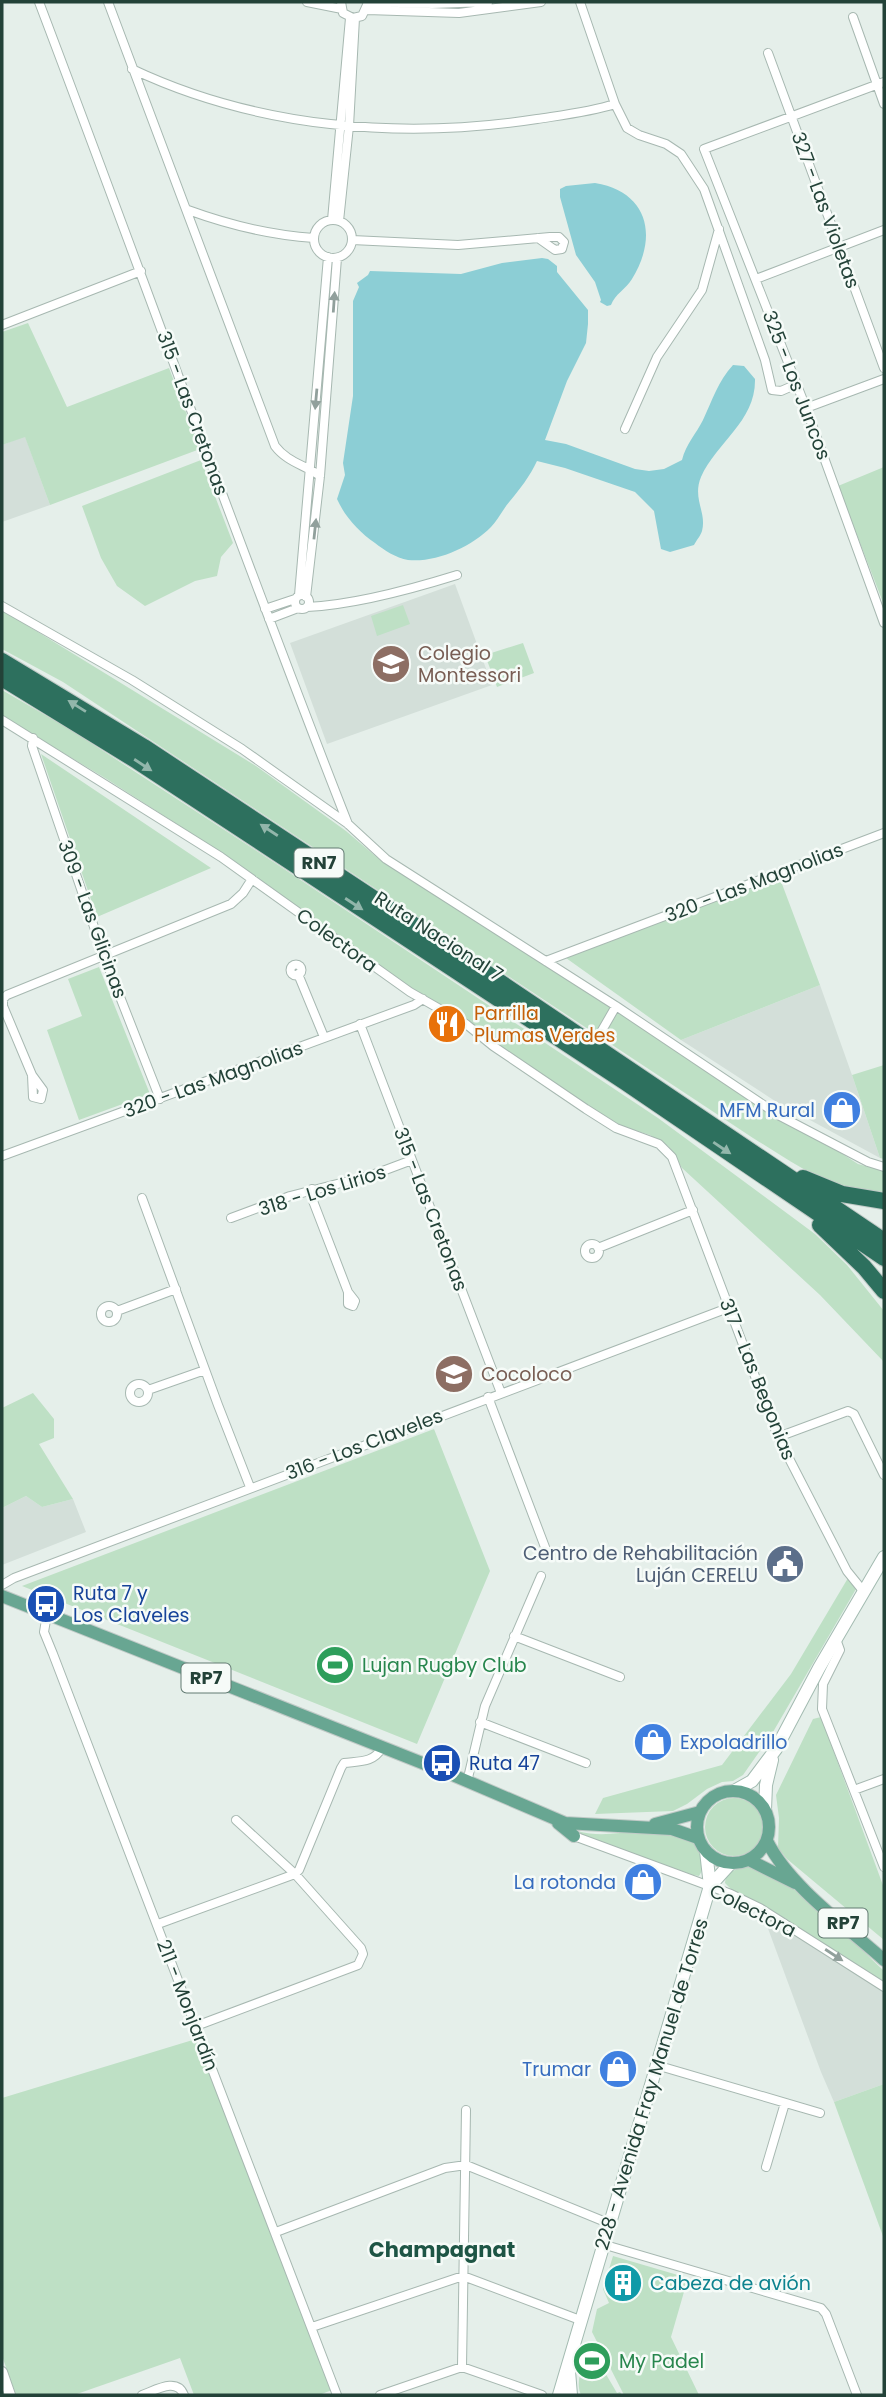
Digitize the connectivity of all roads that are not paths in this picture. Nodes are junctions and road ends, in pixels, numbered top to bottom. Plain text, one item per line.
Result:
1 (39, 2) edge
2 (108, 2) edge
3 (307, 2) edge
4 (488, 2) edge
5 (541, 2) edge
6 (580, 2) edge
7 (367, 5) edge
8 (341, 6) edge
9 (853, 17) dead end
10 (353, 18) junction
11 (768, 53) dead end
12 (132, 69) junction
13 (156, 80) junction
14 (881, 83) edge
15 (142, 94) junction
16 (615, 104) junction
17 (884, 104) edge
18 (792, 116) junction
19 (345, 126) junction
20 (188, 210) junction
21 (215, 220) junction
22 (335, 220) junction
23 (719, 229) junction
24 (884, 230) edge
25 (197, 235) junction
26 (314, 238) junction
27 (538, 238) dead end
28 (352, 240) junction
29 (839, 247) junction
30 (332, 258) junction
31 (141, 271) junction
32 (757, 278) junction
33 (2, 325) edge
34 (884, 368) edge
35 (884, 379) edge
36 (797, 384) junction
37 (806, 408) junction
38 (625, 429) dead end
39 (310, 469) junction
40 (320, 476) junction
41 (457, 575) dead end
42 (301, 601) junction
43 (2, 606) edge
44 (265, 609) junction
45 (269, 620) junction
46 (884, 622) edge
47 (2, 661) edge
48 (2, 678) edge
49 (2, 720) edge
50 (33, 738) junction
51 (348, 824) junction
52 (884, 833) edge
53 (252, 879) junction
54 (104, 956) junction
55 (545, 961) junction
56 (298, 974) dead end
57 (3, 999) edge
58 (423, 999) junction
59 (616, 1006) junction
60 (360, 1024) junction
61 (324, 1037) junction
62 (593, 1046) junction
63 (32, 1075) dead end
64 (160, 1099) junction
65 (748, 1150) junction
66 (2, 1156) edge
67 (671, 1157) joint
68 (412, 1160) junction
69 (882, 1166) edge
70 (762, 1176) junction
71 (312, 1189) junction
72 (142, 1198) dead end
73 (884, 1201) edge
74 (693, 1210) junction
75 (231, 1218) dead end
76 (884, 1241) edge
77 (598, 1248) dead end
78 (884, 1258) edge
79 (176, 1289) junction
80 (884, 1291) edge
81 (348, 1292) dead end
82 (728, 1308) junction
83 (117, 1311) dead end
84 (205, 1370) junction
85 (148, 1390) dead end
86 (501, 1394) junction
87 (488, 1398) junction
88 (778, 1437) junction
89 (884, 1475) edge
90 (250, 1488) junction
91 (548, 1555) dead end
92 (884, 1557) edge
93 (541, 1576) dead end
94 (2, 1585) edge
95 (864, 1592) junction
96 (2, 1596) edge
97 (47, 1614) junction
98 (514, 1636) junction
99 (836, 1639) junction
100 (620, 1677) dead end
101 (480, 1723) junction
102 (382, 1748) junction
103 (776, 1749) junction
104 (586, 1763) dead end
105 (884, 1779) edge
106 (467, 1782) junction
107 (854, 1790) junction
108 (734, 1791) junction
109 (765, 1810) junction
110 (700, 1812) junction
111 (552, 1818) junction
112 (236, 1820) dead end
113 (645, 1827) junction
114 (574, 1836) joint
115 (698, 1838) junction
116 (767, 1841) junction
117 (706, 1851) junction
118 (749, 1860) junction
119 (732, 1863) junction
120 (884, 1867) edge
121 (295, 1874) junction
122 (710, 1886) junction
123 (801, 1886) junction
124 (158, 1924) junction
125 (884, 1960) edge
126 (884, 1987) edge
127 (197, 2026) junction
128 (656, 2065) junction
129 (785, 2103) junction
130 (466, 2110) dead end
131 (820, 2113) dead end
132 (466, 2165) junction
133 (766, 2167) dead end
134 (608, 2223) junction
135 (275, 2232) junction
136 (602, 2244) junction
137 (463, 2276) junction
138 (580, 2320) junction
139 (312, 2327) junction
140 (568, 2362) junction
141 (462, 2367) junction
142 (2, 2372) edge
143 (183, 2392) edge
144 (10, 2395) edge
145 (142, 2395) edge
146 (337, 2395) edge
147 (380, 2395) edge
148 (542, 2395) edge
149 (559, 2395) edge
150 (571, 2395) edge
151 (857, 2395) edge

1 - 31 street, 315 - Las Cretonas
2 - 12 street
3 - 8 street
4 - 7 street
5 - 7 street
6 - 16 street
7 - 10 street
8 - 10 street
9 - 14 street
10 - 19 street
11 - 18 street, 327 - Las Violetas
12 - 13 street
12 - 15 street
13 - 15 street
13 - 19 street
14 - 17 street
14 - 18 street
15 - 20 street
16 - 19 street
16 - 23 street
18 - 29 street, 327 - Las Violetas
18 - 32 street, 325 - Los Juncos
19 - 22 street
20 - 21 street
20 - 25 street
21 - 25 street
21 - 26 street
22 - 26 street
22 - 28 street
23 - 36 street
23 - 38 street
24 - 29 street
25 - 39 street
26 - 30 street
27 - 28 street
28 - 30 street
29 - 32 street
29 - 34 street, 327 - Las Violetas
30 -> 39 street
40 -> 30 street
31 - 33 street
31 - 44 street, 315 - Las Cretonas
32 - 36 street, 325 - Los Juncos
35 - 37 street
36 - 37 street, 325 - Los Juncos
37 - 46 street, 325 - Los Juncos
39 - 40 street
39 - 42 street
42 -> 40 street
41 - 42 street
42 - 44 street
42 - 45 street
43 - 51 street
44 - 45 street, 315 - Las Cretonas
45 - 51 street, 315 - Las Cretonas
62 -> 47 highway, Ruta Nacional 7 / RN7
48 -> 70 highway, Ruta Nacional 7 / RN7
49 - 50 street, Colectora
50 - 53 street, Colectora
50 - 54 street, 309 - Las Glicinas
51 - 55 street
52 - 55 street, 320 - Las Magnolias
53 - 54 street
53 - 58 street, Colectora
54 - 57 street
54 - 64 street, 309 - Las Glicinas
55 - 59 street
56 - 61 street
57 - 63 street
58 - 60 street, 320 - Las Magnolias
58 - 67 street, Colectora
59 - 62 street
59 - 69 street
60 - 61 street, 320 - Las Magnolias
60 - 68 street, 315 - Las Cretonas
61 - 64 street, 320 - Las Magnolias
62 - 65 highway, Ruta Nacional 7 / RN7
64 - 66 street, 320 - Las Magnolias
65 - 73 highway
65 - 76 highway, Ruta Nacional 7 / RN7
67 - 74 street, 317 - Las Begonias
68 - 71 street, 318 - Los Lirios
68 - 86 street, 315 - Las Cretonas
70 - 78 highway, Ruta Nacional 7 / RN7
70 - 80 highway
71 - 75 street, 318 - Los Lirios
71 - 81 street
72 - 79 street
74 - 77 street
74 - 82 street, 317 - Las Begonias
79 - 83 street
79 - 84 street
82 - 86 street, 316 - Los Claveles
82 - 88 street, 317 - Las Begonias
84 - 85 street
84 - 90 street
86 - 87 street, 316 - Los Claveles
87 - 90 street, 316 - Los Claveles
87 - 91 street
88 - 89 street
88 - 95 street, 317 - Las Begonias
90 - 94 street, 316 - Los Claveles
92 - 95 main road
93 - 98 street
95 - 99 main road
96 - 97 main road, RP7
97 - 102 main road, RP7
97 - 124 street, 211 - Monjardín
98 - 100 street
98 - 101 street
99 - 103 main road
99 - 107 street
101 - 104 street
101 - 106 street
102 - 106 main road, RP7
102 - 121 street
103 - 108 main road
103 - 109 main road
105 - 107 street
106 - 111 main road, RP7
107 - 120 street
108 - 109 main road
108 - 110 main road, RP7
109 - 116 main road
110 - 113 main road, RP7
110 - 115 main road
111 - 113 main road, RP7
111 - 114 main road
112 - 121 street
113 - 115 main road, RP7
114 - 122 street, Colectora
115 - 117 main road
116 - 118 main road
116 - 123 main road, RP7
117 - 119 main road
117 - 122 main road, 228 - Avenida Fray Manuel de Torres
118 - 119 main road
118 - 123 main road, RP7
119 - 122 main road, 228 - Avenida Fray Manuel de Torres
121 - 124 street
121 - 127 street
122 -> 126 street, Colectora
122 - 128 main road, 228 - Avenida Fray Manuel de Torres
123 - 125 main road, RP7
124 - 127 street, 211 - Monjardín
127 - 135 street, 211 - Monjardín
128 - 129 street
128 - 134 main road, 228 - Avenida Fray Manuel de Torres
129 - 131 street
129 - 133 street
130 - 132 street
132 - 134 street
132 - 135 street
132 - 137 street
134 - 136 main road, 228 - Avenida Fray Manuel de Torres
135 - 139 street, 211 - Monjardín
136 - 138 main road, 228 - Avenida Fray Manuel de Torres
136 - 151 street
137 - 138 street
137 - 139 street
137 - 141 street
138 - 140 main road, 228 - Avenida Fray Manuel de Torres
139 - 146 street, 211 - Monjardín
140 - 149 main road, 228 - Avenida Fray Manuel de Torres
140 - 150 main road, 228 - Avenida Fray Manuel de Torres
141 - 147 street
141 - 148 street
142 - 144 street
143 - 145 street

